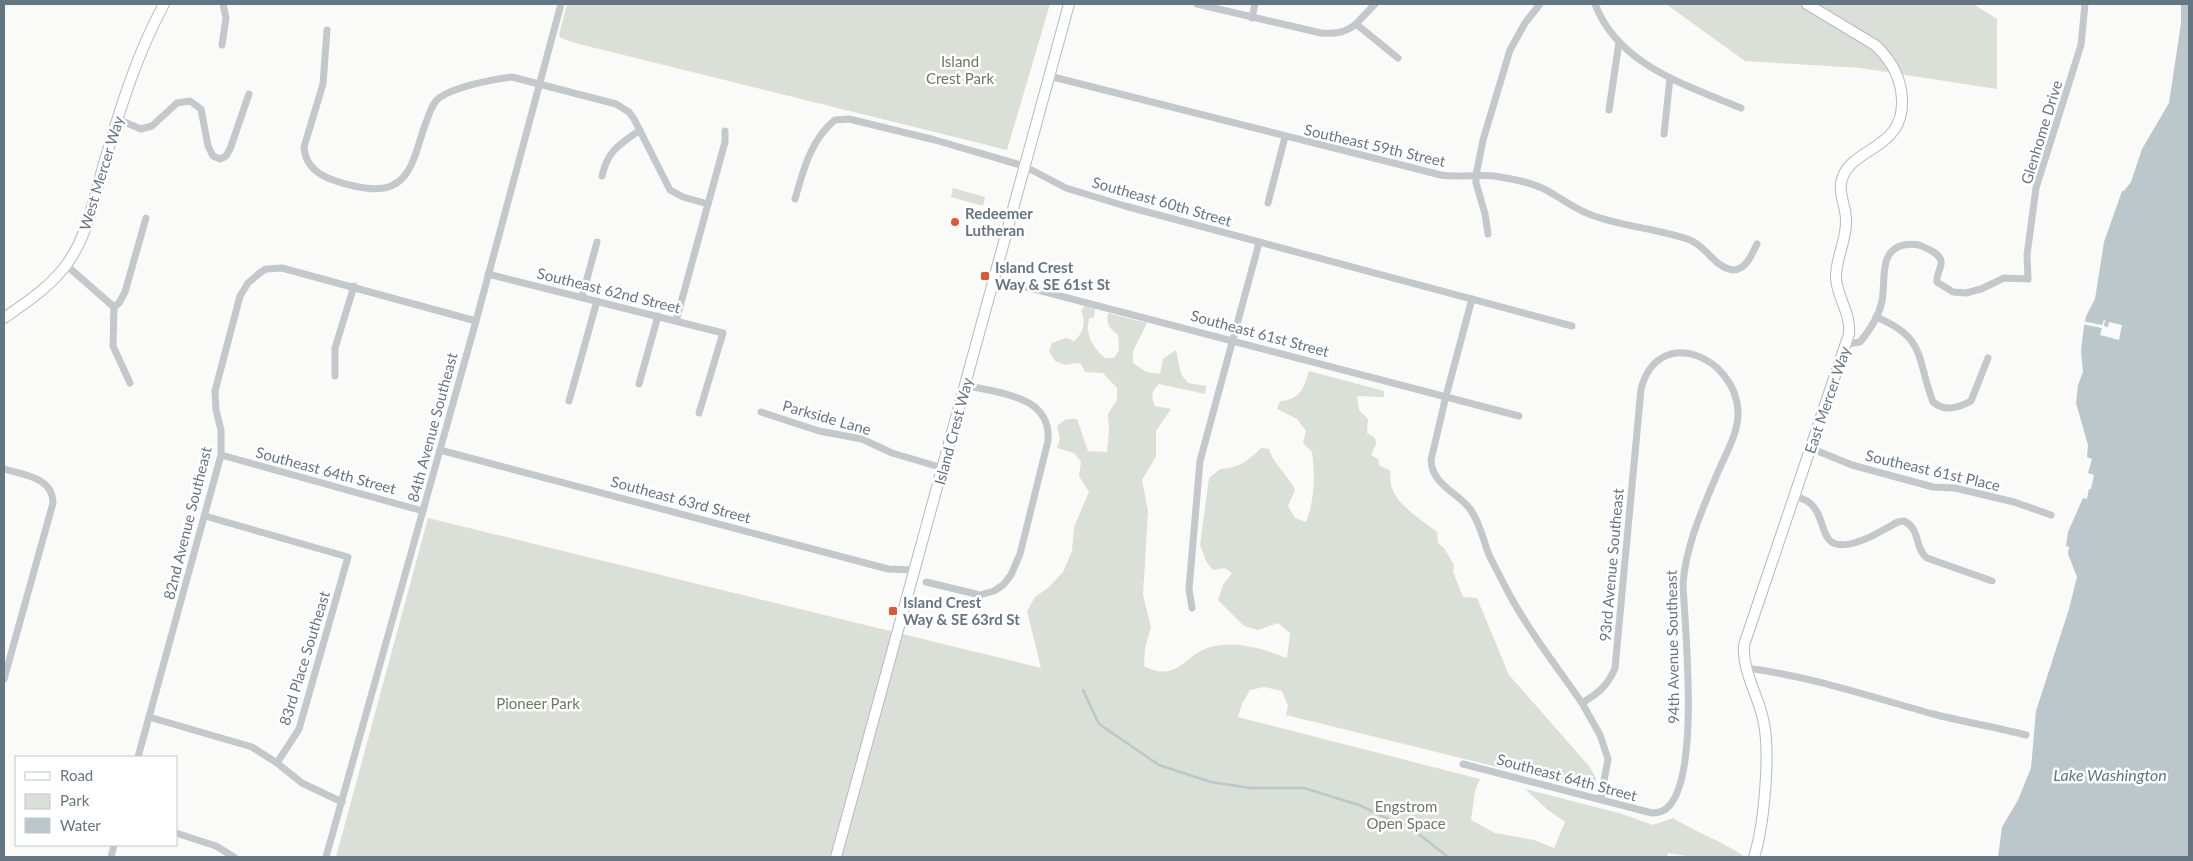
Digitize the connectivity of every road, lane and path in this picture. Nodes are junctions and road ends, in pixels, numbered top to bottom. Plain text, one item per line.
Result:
1 (164, 4) edge
2 (223, 4) edge
3 (561, 4) edge
4 (1069, 4) edge
5 (1197, 4) edge
6 (1255, 4) edge
7 (1375, 4) edge
8 (1540, 4) edge
9 (1595, 4) edge
10 (1807, 4) edge
11 (2084, 4) edge
12 (1252, 18) junction
13 (1356, 24) junction
14 (327, 30) dead end
15 (1619, 42) junction
16 (222, 45) dead end
17 (1398, 58) dead end
18 (1049, 76) junction
19 (1670, 78) junction
20 (540, 84) junction
21 (249, 94) dead end
22 (1742, 108) dead end
23 (1609, 110) dead end
24 (117, 119) junction
25 (640, 130) junction
26 (725, 130) dead end
27 (1664, 134) dead end
28 (1285, 138) junction
29 (1024, 166) junction
30 (1476, 175) junction
31 (602, 176) dead end
32 (795, 199) dead end
33 (1268, 203) dead end
34 (708, 204) junction
35 (146, 218) dead end
36 (1488, 234) dead end
37 (597, 242) dead end
38 (1259, 243) junction
39 (1758, 244) dead end
40 (66, 264) junction
41 (488, 274) junction
42 (995, 278) junction
43 (354, 286) junction
44 (582, 297) junction
45 (1472, 300) junction
46 (597, 301) junction
47 (114, 307) junction
48 (658, 316) junction
49 (1876, 317) junction
50 (4, 318) edge
51 (476, 321) junction
52 (676, 321) junction
53 (1572, 326) dead end
54 (1232, 340) junction
55 (1846, 344) junction
56 (1698, 354) joint
57 (1988, 358) dead end
58 (335, 376) dead end
59 (130, 383) dead end
60 (639, 384) dead end
61 (966, 385) junction
62 (1446, 396) junction
63 (570, 401) dead end
64 (761, 412) dead end
65 (699, 413) dead end
66 (1519, 416) dead end
67 (1810, 448) junction
68 (440, 450) junction
69 (221, 455) junction
70 (943, 468) junction
71 (4, 469) edge
72 (1794, 496) junction
73 (424, 511) junction
74 (2051, 514) dead end
75 (205, 516) junction
76 (915, 570) junction
77 (1992, 581) dead end
78 (926, 582) dead end
79 (1192, 608) dead end
80 (1746, 668) junction
81 (4, 679) edge
82 (1582, 704) junction
83 (149, 717) junction
84 (2026, 736) dead end
85 (138, 756) edge
86 (277, 763) junction
87 (1462, 764) dead end
88 (1601, 798) junction
89 (342, 802) junction
90 (1665, 810) joint
91 (178, 834) edge
92 (234, 857) edge
93 (326, 857) edge
94 (836, 857) edge
95 (1754, 857) edge

1 - 24 street, West Mercer Way
2 - 16 street
3 - 20 street, 84th Avenue Southeast
4 - 18 street, Island Crest Way
5 - 12 street
6 - 12 street
7 - 13 street
8 - 30 street
9 - 15 street
10 - 55 street, East Mercer Way
11 - 49 street, Glenhome Drive
12 - 13 street
13 - 17 street
14 - 20 street
15 - 19 street
15 - 23 street
18 - 28 street, Southeast 59th Street
18 - 29 street, Island Crest Way
19 - 22 street
19 - 27 street
20 - 25 street
20 - 41 street, 84th Avenue Southeast
21 - 24 street
24 - 40 street, West Mercer Way
25 - 31 street
25 - 34 street
26 - 34 street
28 - 30 street, Southeast 59th Street
28 - 33 street
29 - 32 street, Southeast 60th Street
29 - 38 street, Southeast 60th Street
29 - 42 street, Island Crest Way
30 - 36 street
30 - 39 street, Southeast 59th Street
34 - 52 street
35 - 47 street
37 - 44 street
38 - 45 street, Southeast 60th Street
38 - 54 street
40 - 47 street
40 - 50 street, West Mercer Way
41 - 44 street, Southeast 62nd Street
41 - 51 street, 84th Avenue Southeast
42 - 54 street, Southeast 61st Street
42 - 61 street, Island Crest Way
43 - 51 street
43 - 58 street
43 - 69 street, 82nd Avenue Southeast
44 - 46 street, Southeast 62nd Street
45 - 53 street, Southeast 60th Street
45 - 62 street
46 - 48 street, Southeast 62nd Street
46 - 63 street
47 - 59 street
48 - 52 street, Southeast 62nd Street
48 - 60 street
49 - 55 street, Glenhome Drive
49 - 57 street
51 - 68 street, 84th Avenue Southeast
52 - 65 street, Southeast 62nd Street
54 - 62 street, Southeast 61st Street
54 - 79 street
55 - 67 street, East Mercer Way
56 - 82 street, 93rd Avenue Southeast
56 - 90 street, 94th Avenue Southeast
61 - 70 street, Island Crest Way
61 - 78 street
62 - 66 street, Southeast 61st Street
62 - 82 street
64 - 70 street, Parkside Lane
67 - 72 street, East Mercer Way
67 - 74 street, Southeast 61st Place
68 - 73 street, 84th Avenue Southeast
68 - 76 street, Southeast 63rd Street
69 - 73 street, Southeast 64th Street
69 - 75 street, 82nd Avenue Southeast
70 - 76 street, Island Crest Way
71 - 81 street
72 - 77 street
72 - 80 street, East Mercer Way
73 - 89 street, 84th Avenue Southeast
75 - 83 street, 82nd Avenue Southeast
75 - 86 street, 83rd Place Southeast
76 - 94 street, Island Crest Way
80 - 84 street
80 - 95 street, East Mercer Way
82 - 88 street
83 - 85 street, 82nd Avenue Southeast
83 - 86 street
86 - 89 street
87 - 88 street, Southeast 64th Street
88 - 90 street, Southeast 64th Street
89 - 93 street, 84th Avenue Southeast
91 - 92 street

